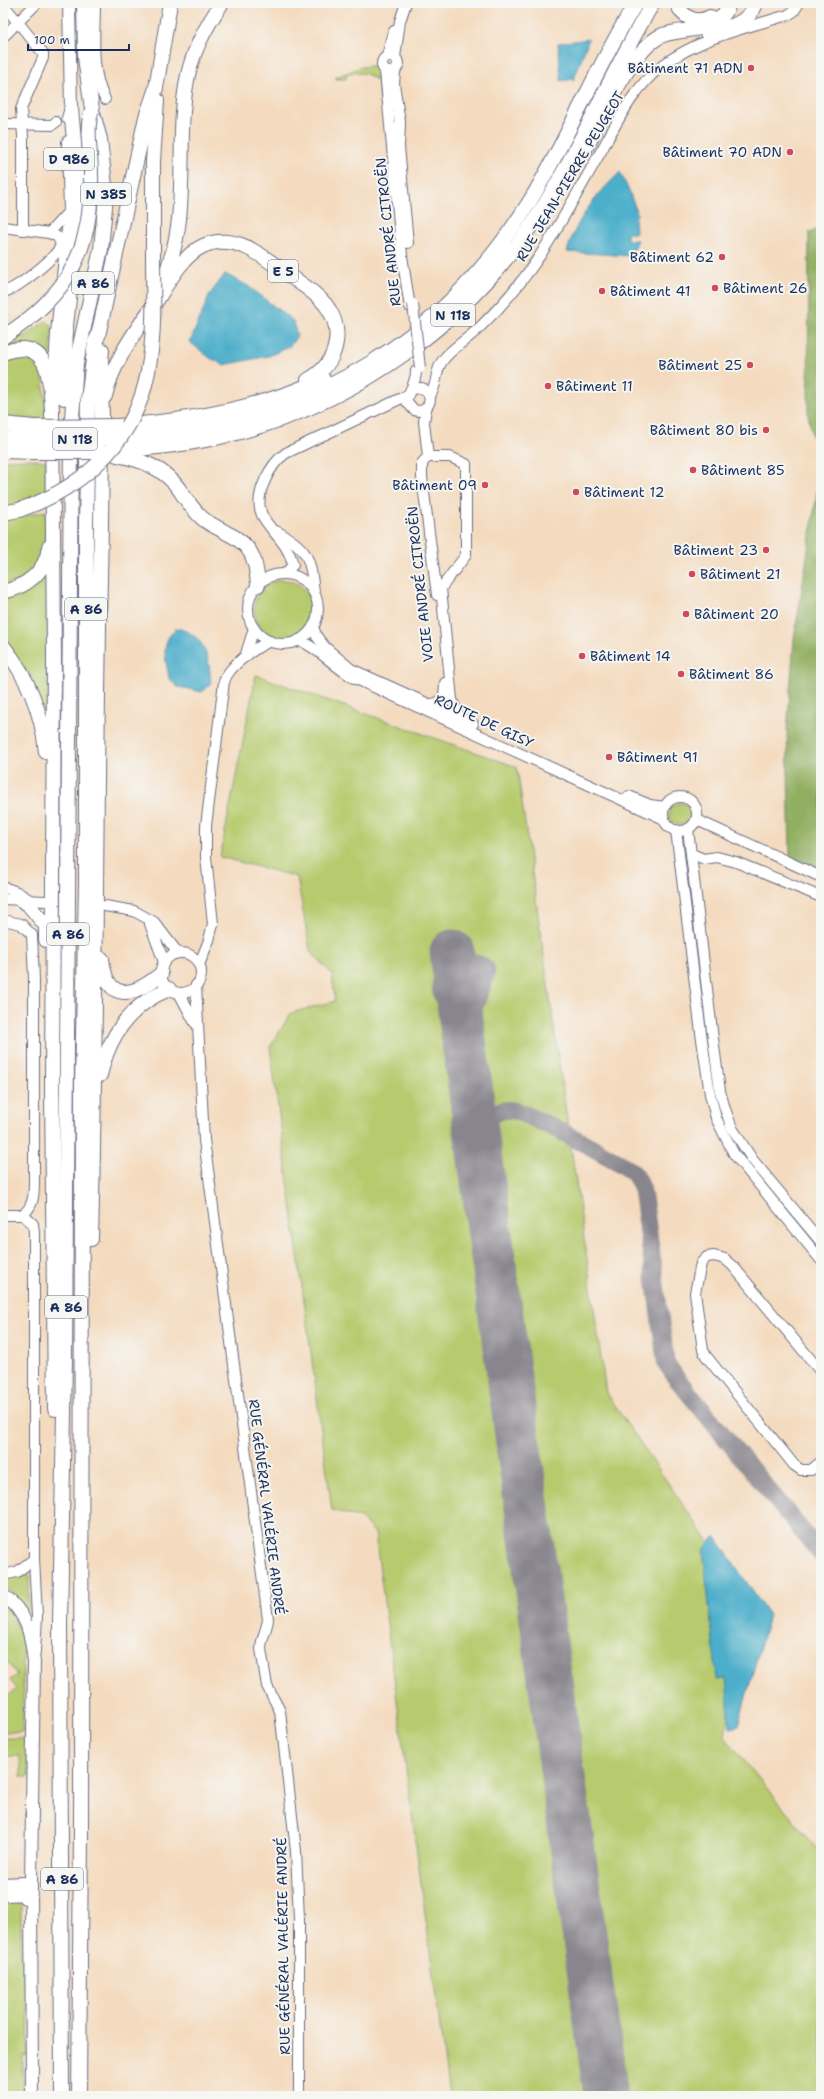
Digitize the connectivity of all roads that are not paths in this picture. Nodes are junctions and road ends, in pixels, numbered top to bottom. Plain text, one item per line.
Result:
1 (37, 3) edge
2 (70, 3) edge
3 (84, 3) edge
4 (95, 3) edge
5 (170, 3) edge
6 (222, 3) edge
7 (406, 3) edge
8 (636, 3) edge
9 (653, 3) edge
10 (677, 3) edge
11 (721, 3) edge
12 (729, 3) edge
13 (756, 3) edge
14 (799, 3) edge
15 (3, 4) edge
16 (18, 22) junction
17 (3, 37) edge
18 (391, 57) junction
19 (634, 62) junction
20 (390, 71) junction
21 (156, 88) junction
22 (105, 99) dead end
23 (71, 109) junction
24 (92, 110) junction
25 (56, 122) dead end
26 (3, 124) edge
27 (22, 125) junction
28 (530, 201) junction
29 (70, 210) junction
30 (3, 227) edge
31 (23, 230) junction
32 (49, 234) junction
33 (119, 244) joint
34 (101, 249) joint
35 (501, 266) junction
36 (3, 292) edge
37 (146, 315) junction
38 (98, 336) junction
39 (3, 337) edge
40 (3, 353) edge
41 (419, 391) junction
42 (277, 396) junction
43 (385, 406) junction
44 (410, 408) junction
45 (426, 409) junction
46 (52, 410) junction
47 (102, 415) junction
48 (3, 424) edge
49 (3, 428) edge
50 (71, 431) junction
51 (3, 438) edge
52 (34, 439) junction
53 (113, 444) junction
54 (3, 451) edge
55 (428, 457) junction
56 (3, 513) edge
57 (52, 515) junction
58 (274, 530) junction
59 (285, 574) junction
60 (258, 585) junction
61 (3, 592) edge
62 (314, 594) junction
63 (313, 627) junction
64 (254, 628) junction
65 (299, 640) junction
66 (270, 641) junction
67 (3, 646) edge
68 (245, 657) junction
69 (452, 696) junction
70 (434, 708) junction
71 (459, 717) junction
72 (665, 806) junction
73 (664, 819) junction
74 (697, 820) junction
75 (688, 829) junction
76 (676, 830) junction
77 (53, 834) junction
78 (692, 854) junction
79 (821, 877) edge
80 (3, 887) edge
81 (97, 888) junction
82 (821, 897) edge
83 (3, 899) edge
84 (25, 900) junction
85 (46, 901) dead end
86 (105, 906) dead end
87 (134, 911) junction
88 (3, 920) edge
89 (206, 946) junction
90 (178, 953) junction
91 (190, 955) junction
92 (199, 965) junction
93 (162, 968) junction
94 (196, 985) junction
95 (174, 991) junction
96 (198, 1038) junction
97 (95, 1094) junction
98 (52, 1167) junction
99 (3, 1215) edge
100 (23, 1215) junction
101 (821, 1242) edge
102 (821, 1260) edge
103 (81, 1313) junction
104 (821, 1372) edge
105 (821, 1462) edge
106 (61, 1528) junction
107 (34, 1559) junction
108 (3, 1575) edge
109 (3, 1595) edge
110 (34, 1662) junction
111 (3, 1884) edge
112 (28, 1894) junction
113 (3, 1895) edge
114 (32, 2096) edge
115 (62, 2096) edge
116 (79, 2096) edge
117 (299, 2096) edge

1 - 16 street
2 - 23 main road, D 986
3 - 24 highway, N 385
4 - 22 street
5 - 21 highway, N 385
6 - 37 highway
7 - 18 street
8 - 28 highway, N 118
9 - 35 highway, N 118
10 - 11 highway
12 - 19 highway
13 - 19 highway
14 - 41 street, RUE JEAN-PIERRE PEUGEOT
15 - 16 street
16 - 17 street
16 - 27 street
18 - 20 street
18 - 20 street
19 - 35 highway
20 - 41 street, RUE ANDRÉ CITROËN, bridge
21 - 33 highway, N 385
21 - 56 highway, bridge
23 - 29 main road, D 986
23 - 50 highway
24 - 34 highway, N 385
24 - 39 highway, bridge
25 - 27 street
26 - 27 street
27 - 31 street
28 - 42 highway
28 - 53 highway, N 118
29 - 32 street
29 - 46 main road
30 - 31 street
31 - 32 street
32 - 36 street
33 - 38 highway, A 86
34 - 50 highway, A 86
35 - 53 highway, N 118
37 - 42 highway, E 5
37 - 47 highway
38 - 47 highway
38 - 103 highway, A 86
40 - 46 highway
41 - 43 street
41 - 44 street, RUE ANDRÉ CITROËN
41 - 45 street, RUE ANDRÉ CITROËN
42 - 53 highway
43 - 44 street
43 - 58 street
44 - 45 street
45 - 55 street, RUE ANDRÉ CITROËN
46 - 57 highway
47 - 81 highway
48 - 52 highway
49 - 52 highway
50 - 106 highway, A 86
51 - 52 highway, N 118
52 - 53 highway, bridge
52 - 53 highway, N 118, bridge
52 - 54 highway, N 118
53 - 60 highway
55 - 69 street
55 - 70 street, VOIE ANDRÉ CITROËN
57 - 61 highway
57 - 77 highway
58 - 59 street
58 - 62 street
59 - 60 street
59 - 62 street
60 - 64 street
62 - 63 street
63 - 65 street
63 - 70 street, ROUTE DE GISY
64 - 66 street
64 - 68 street
65 - 66 street
65 - 70 street, ROUTE DE GISY
66 - 68 street
67 - 77 highway
68 - 89 street
69 - 70 street
69 - 71 street
70 - 71 street, ROUTE DE GISY
70 - 73 street, ROUTE DE GISY
71 - 72 street, ROUTE DE GISY
72 - 73 street
72 - 74 street
73 - 76 street
74 - 75 street
74 - 79 street
75 - 76 street
75 - 78 street
76 - 102 street
77 - 98 highway
78 - 82 street
78 - 101 street
80 - 84 street
81 - 93 highway
81 - 97 highway
83 - 84 street
84 - 85 street
84 - 98 highway
86 - 87 street
87 - 90 street
87 - 93 street
88 - 100 street
89 - 91 street
89 - 92 street
90 - 91 street
90 - 93 street
91 - 92 street
92 - 94 street
93 - 95 street
94 - 95 street
94 - 96 street, RUE GÉNÉRAL VALÉRIE ANDRÉ
95 - 96 street, RUE GÉNÉRAL VALÉRIE ANDRÉ
95 - 97 highway
96 - 117 street, RUE GÉNÉRAL VALÉRIE ANDRÉ
97 - 103 highway
98 - 106 highway
99 - 100 street
100 - 107 street
103 - 116 highway, A 86
104 - 105 street
106 - 115 highway, A 86
107 - 108 street
107 - 110 street
109 - 110 main road
110 - 112 main road
111 - 112 main road
112 - 113 main road
112 - 114 main road

